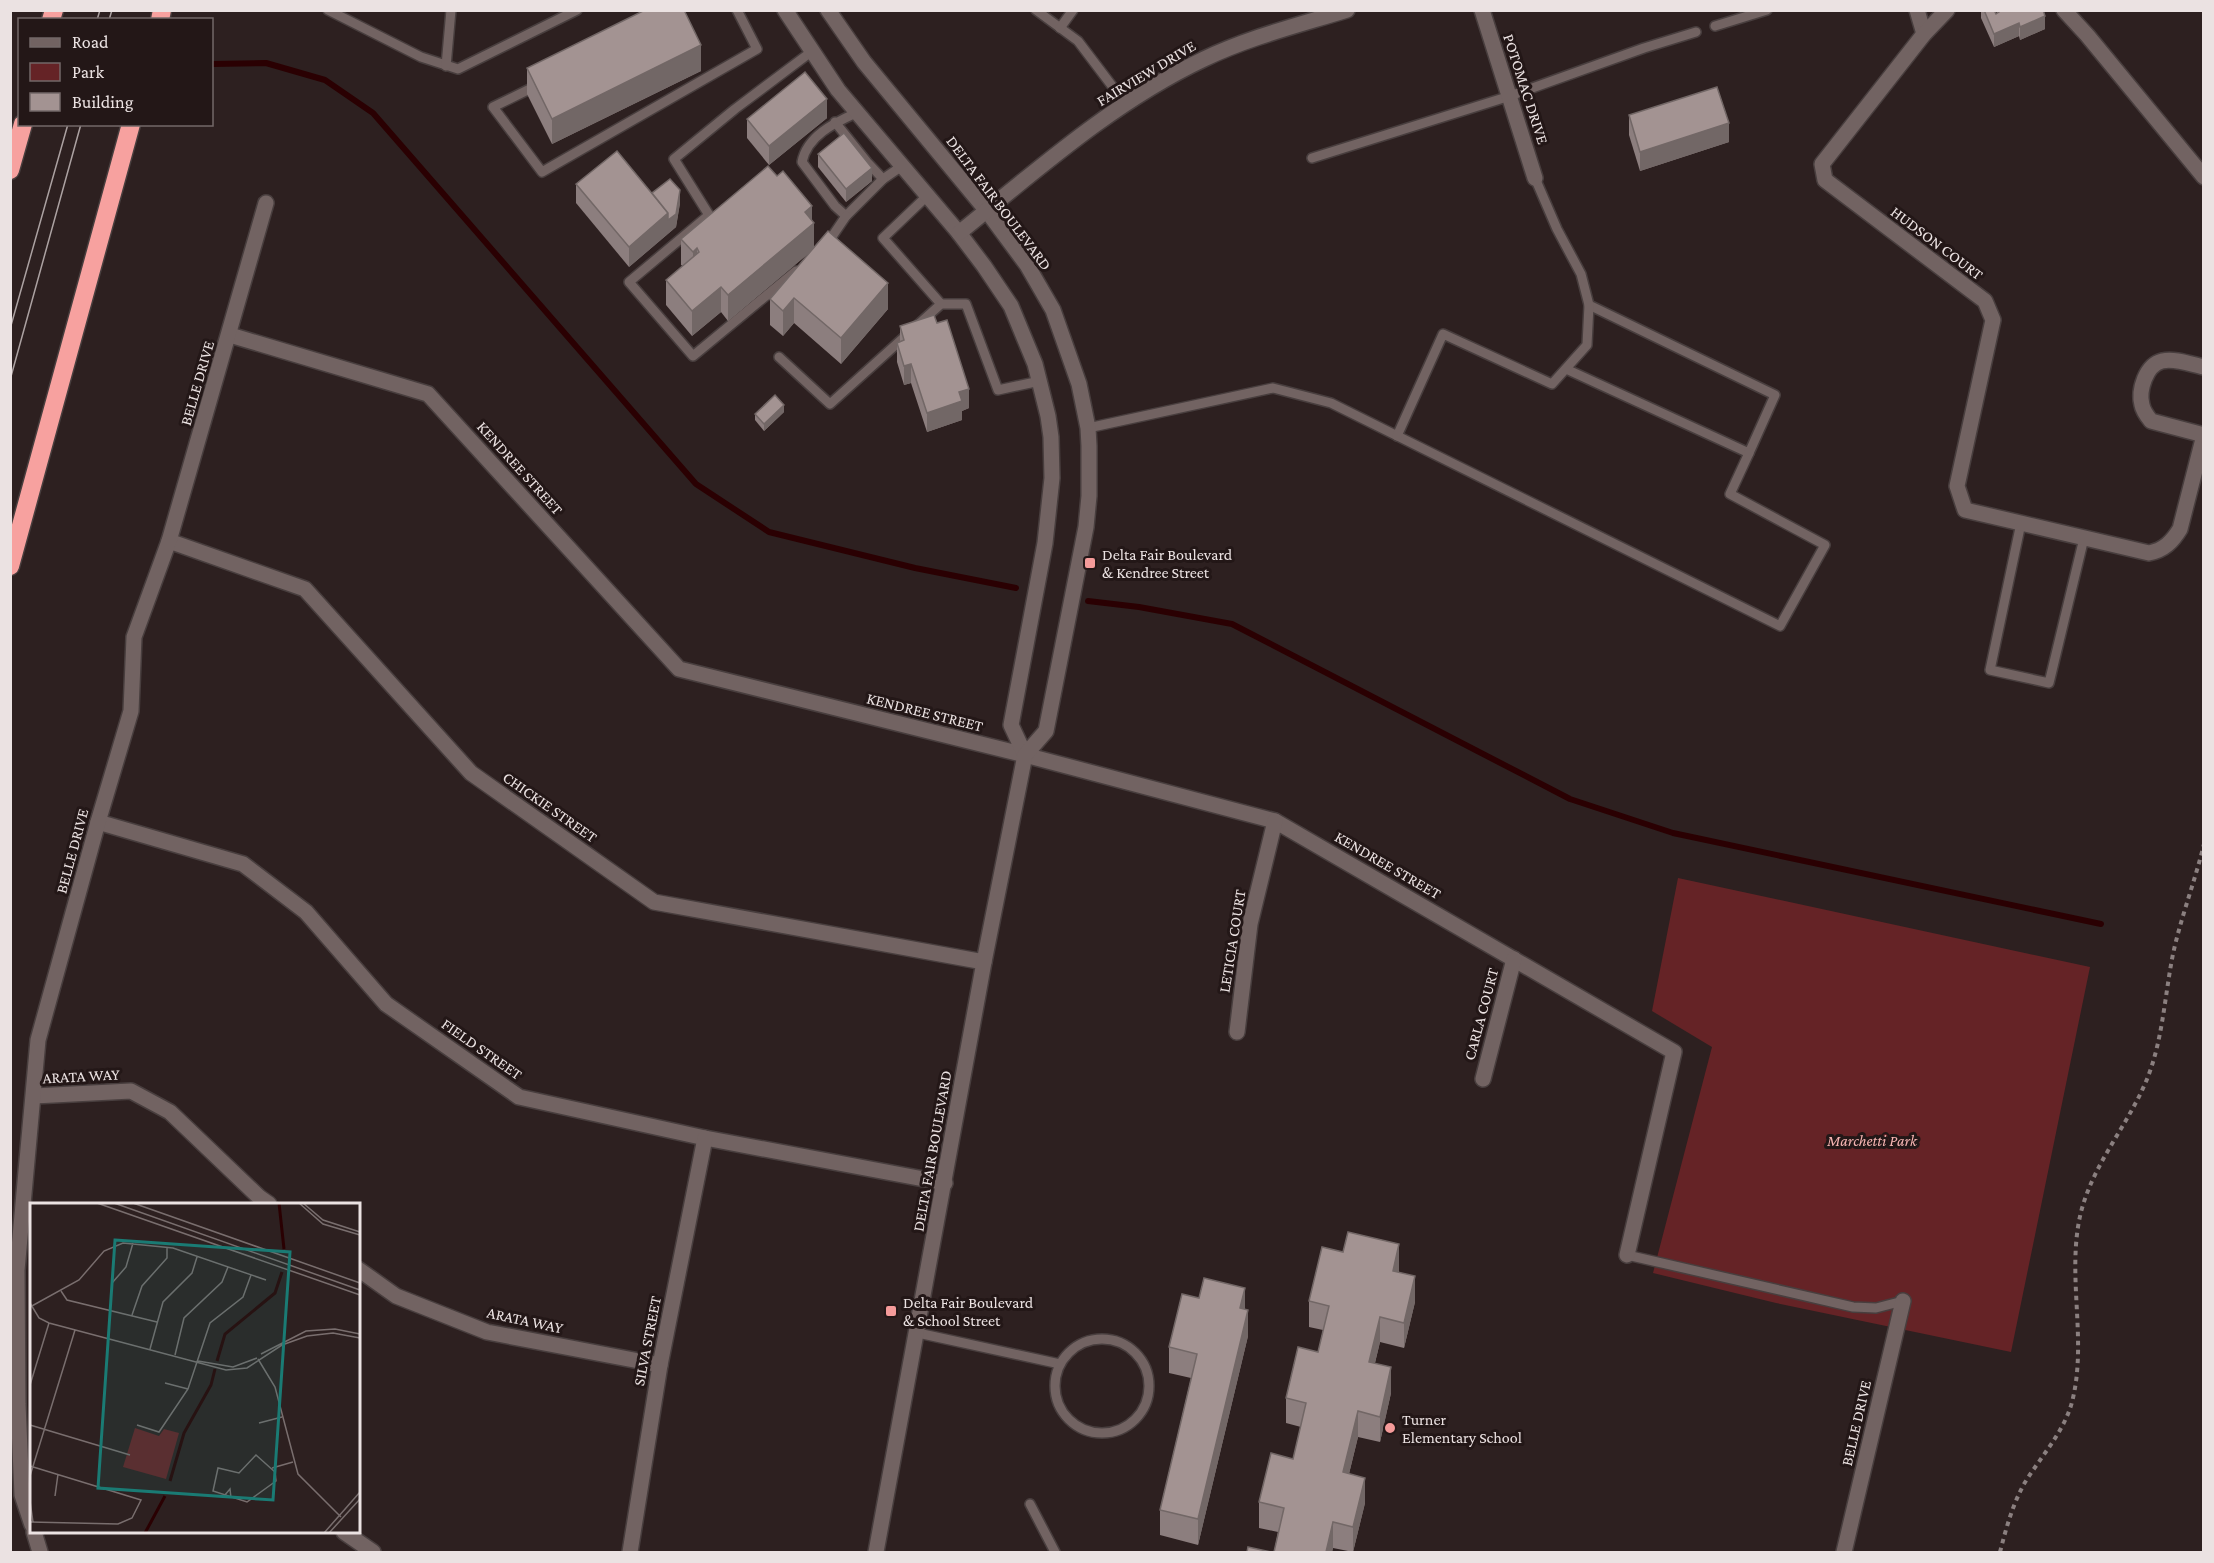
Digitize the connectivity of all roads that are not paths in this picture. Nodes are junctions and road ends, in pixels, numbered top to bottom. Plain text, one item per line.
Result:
1 (451, 10) edge
2 (578, 10) edge
3 (737, 10) edge
4 (784, 10) edge
5 (828, 10) edge
6 (1036, 10) edge
7 (1073, 10) edge
8 (1347, 10) edge
9 (1482, 10) edge
10 (1767, 10) edge
11 (1917, 10) edge
12 (1947, 10) edge
13 (2064, 10) edge
14 (330, 11) edge
15 (1715, 26) dead end
16 (1060, 28) junction
17 (1696, 32) dead end
18 (1924, 33) junction
19 (811, 52) junction
20 (446, 66) junction
21 (544, 82) edge
22 (1510, 96) junction
23 (1125, 103) junction
24 (856, 113) junction
25 (835, 122) junction
26 (22, 126) edge
27 (130, 126) edge
28 (1312, 158) dead end
29 (902, 166) junction
30 (10, 170) edge
31 (2204, 177) edge
32 (1535, 178) joint
33 (884, 179) junction
34 (927, 196) junction
35 (266, 203) dead end
36 (987, 211) junction
37 (846, 216) junction
38 (959, 233) junction
39 (816, 255) edge
40 (807, 262) edge
41 (940, 304) junction
42 (1589, 305) junction
43 (230, 335) junction
44 (779, 357) dead end
45 (2204, 367) edge
46 (1566, 369) junction
47 (1040, 381) junction
48 (1088, 428) junction
49 (2204, 435) edge
50 (1397, 436) junction
51 (1749, 453) junction
52 (2021, 523) junction
53 (2084, 538) junction
54 (169, 541) junction
55 (10, 566) edge
56 (1025, 755) junction
57 (1275, 821) junction
58 (98, 822) junction
59 (1514, 959) junction
60 (984, 962) junction
61 (1237, 1032) dead end
62 (1483, 1079) dead end
63 (33, 1096) junction
64 (705, 1137) junction
65 (945, 1183) junction
66 (268, 1203) edge
67 (1627, 1256) joint
68 (360, 1270) edge
69 (1903, 1301) joint
70 (918, 1333) junction
71 (1060, 1364) junction
72 (660, 1365) junction
73 (25, 1404) edge
74 (1030, 1504) dead end
75 (30, 1519) edge
76 (34, 1533) edge
77 (346, 1533) edge
78 (40, 1552) edge
79 (374, 1552) edge
80 (630, 1552) edge
81 (876, 1552) edge
82 (1055, 1552) edge
83 (1844, 1552) edge

1 - 20 lane
2 - 20 lane
3 - 21 lane
4 - 19 street
5 - 36 street, DELTA FAIR BOULEVARD
6 - 16 lane
7 - 16 lane
8 - 23 street, FAIRVIEW DRIVE
9 - 22 street, POTOMAC DRIVE
10 - 15 lane
11 - 18 street
12 - 18 street
13 - 31 street
14 - 20 lane
16 - 23 lane
17 - 22 lane
18 - 52 street, HUDSON COURT
19 - 24 street
19 - 40 lane
22 - 28 lane
22 - 32 street, POTOMAC DRIVE
23 - 36 street, FAIRVIEW DRIVE
24 - 25 lane
24 - 29 street
25 - 33 lane
25 - 37 lane
26 - 30 highway
27 - 55 highway
29 - 33 lane
29 - 34 street
32 - 42 lane
33 - 37 lane
34 - 38 street
34 - 41 lane
35 - 43 street, BELLE DRIVE
36 - 38 street, FAIRVIEW DRIVE
36 - 48 street, DELTA FAIR BOULEVARD
37 - 39 lane
38 - 47 street
41 - 44 lane
41 - 47 lane
42 - 46 lane
42 - 51 lane
43 - 54 street, BELLE DRIVE
43 - 56 street, KENDREE STREET
45 - 49 street
46 - 50 lane
46 - 51 lane
47 - 56 street
48 - 50 lane
48 - 56 street, DELTA FAIR BOULEVARD
49 - 53 street, HUDSON COURT
50 - 51 lane
52 - 53 street, HUDSON COURT
52 - 53 lane
54 - 58 street, BELLE DRIVE
54 - 60 street, CHICKIE STREET
56 - 57 street, KENDREE STREET
56 - 60 street, DELTA FAIR BOULEVARD
57 - 59 street, KENDREE STREET
57 - 61 street, LETICIA COURT
58 - 63 street, BELLE DRIVE
58 - 64 street, FIELD STREET
59 - 62 street, CARLA COURT
59 - 67 street, KENDREE STREET
60 - 65 street, DELTA FAIR BOULEVARD
63 - 66 street, ARATA WAY
63 - 73 street, BELLE DRIVE
64 - 65 street, FIELD STREET
64 - 72 street, SILVA STREET
65 - 70 street, DELTA FAIR BOULEVARD
67 - 69 lane
68 - 72 street, ARATA WAY
69 - 83 street, BELLE DRIVE
70 - 71 lane
70 - 81 street, DELTA FAIR BOULEVARD
71 - 71 lane
72 - 80 street, SILVA STREET
73 - 75 street, BELLE DRIVE
74 - 82 lane
76 - 78 street
77 - 79 street

